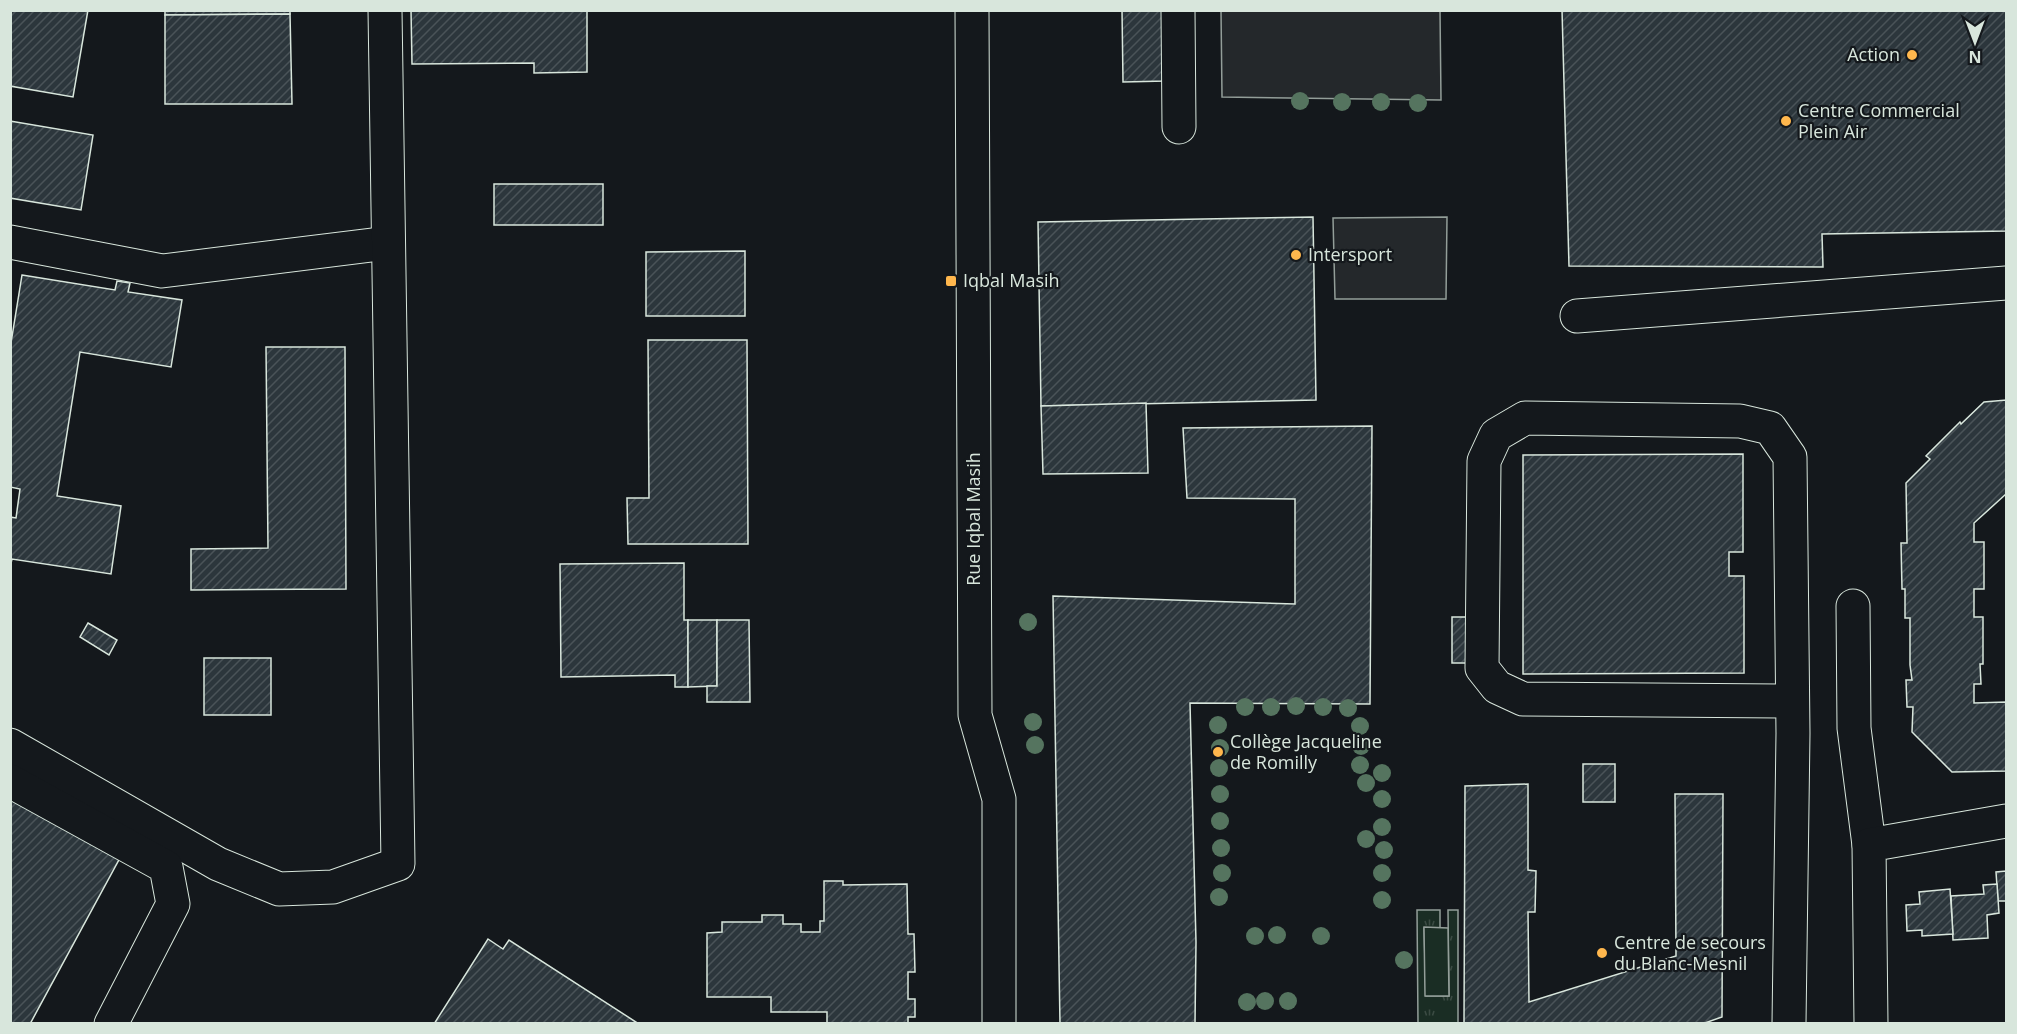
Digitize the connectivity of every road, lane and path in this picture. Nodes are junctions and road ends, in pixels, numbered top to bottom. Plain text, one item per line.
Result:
1 (385, 10) edge
2 (972, 10) edge
3 (1178, 10) edge
4 (1179, 127) dead end
5 (10, 243) edge
6 (388, 243) junction
7 (2007, 284) edge
8 (1577, 316) dead end
9 (1853, 606) dead end
10 (1792, 701) junction
11 (10, 745) edge
12 (10, 781) edge
13 (2007, 820) edge
14 (1869, 845) junction
15 (111, 1023) edge
16 (999, 1023) edge
17 (1789, 1023) edge
18 (1871, 1023) edge

1 - 6 street
2 - 16 street, Rue Iqbal Masih
3 - 4 street
5 - 6 street
6 - 11 street
7 - 8 street
9 - 14 street
10 - 10 street
10 - 17 street
12 - 15 street
13 - 14 street
14 - 18 street

